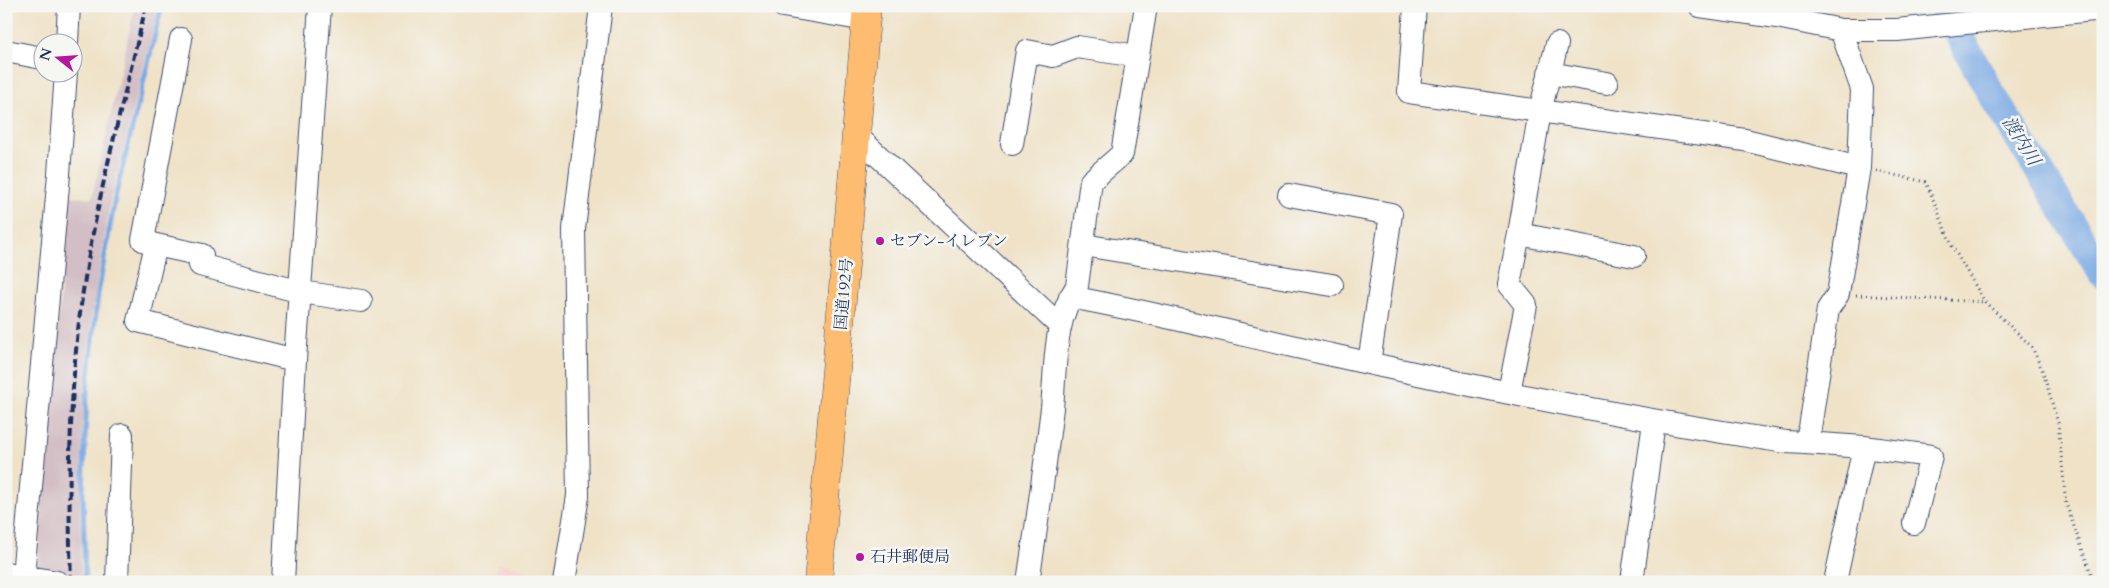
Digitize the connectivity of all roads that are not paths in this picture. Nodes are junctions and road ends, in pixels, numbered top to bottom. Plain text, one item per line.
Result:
1 (69, 6) edge
2 (320, 6) edge
3 (601, 6) edge
4 (783, 6) edge
5 (1146, 6) edge
6 (1415, 6) edge
7 (1700, 6) edge
8 (2103, 9) edge
9 (866, 13) edge
10 (1841, 30) junction
11 (68, 32) edge
12 (182, 39) dead end
13 (1557, 44) dead end
14 (6, 52) edge
15 (32, 56) edge
16 (1137, 56) junction
17 (1549, 73) junction
18 (65, 82) edge
19 (1607, 83) dead end
20 (1540, 111) junction
21 (858, 136) junction
22 (1012, 144) dead end
23 (1859, 168) junction
24 (1289, 195) dead end
25 (1519, 234) junction
26 (156, 245) junction
27 (1083, 245) junction
28 (1634, 256) dead end
29 (1332, 285) dead end
30 (301, 292) junction
31 (1070, 297) junction
32 (361, 301) dead end
33 (1059, 325) junction
34 (295, 360) junction
35 (1369, 363) junction
36 (1510, 392) junction
37 (1654, 422) junction
38 (122, 435) dead end
39 (1805, 442) junction
40 (1864, 447) junction
41 (1914, 523) dead end
42 (20, 577) edge
43 (57, 582) edge
44 (117, 582) edge
45 (283, 582) edge
46 (564, 582) edge
47 (818, 582) edge
48 (1028, 582) edge
49 (1632, 582) edge
50 (1836, 582) edge

1 - 11 street
2 - 30 street
3 - 46 street
4 - 9 street
5 - 16 street
6 - 20 street
7 - 10 street
8 - 10 street
9 - 21 highway, 国道192号
10 - 23 street
12 - 26 street
13 - 17 street
14 - 15 street
16 - 22 street
16 - 27 street
17 - 19 street
17 - 20 street
18 - 42 street
20 - 23 street
20 - 25 street
21 - 33 street
21 - 47 highway, 国道192号
23 - 39 street
24 - 35 street
25 - 28 street
25 - 36 street
26 - 30 street
26 - 34 street
27 - 29 street
27 - 31 street
30 - 32 street
30 - 34 street
31 - 33 street
31 - 35 street
33 - 48 street
34 - 45 street
35 - 36 street
36 - 37 street
37 - 39 street
37 - 49 street
38 - 44 street
39 - 40 street
40 - 41 street
40 - 50 street
42 - 43 street

